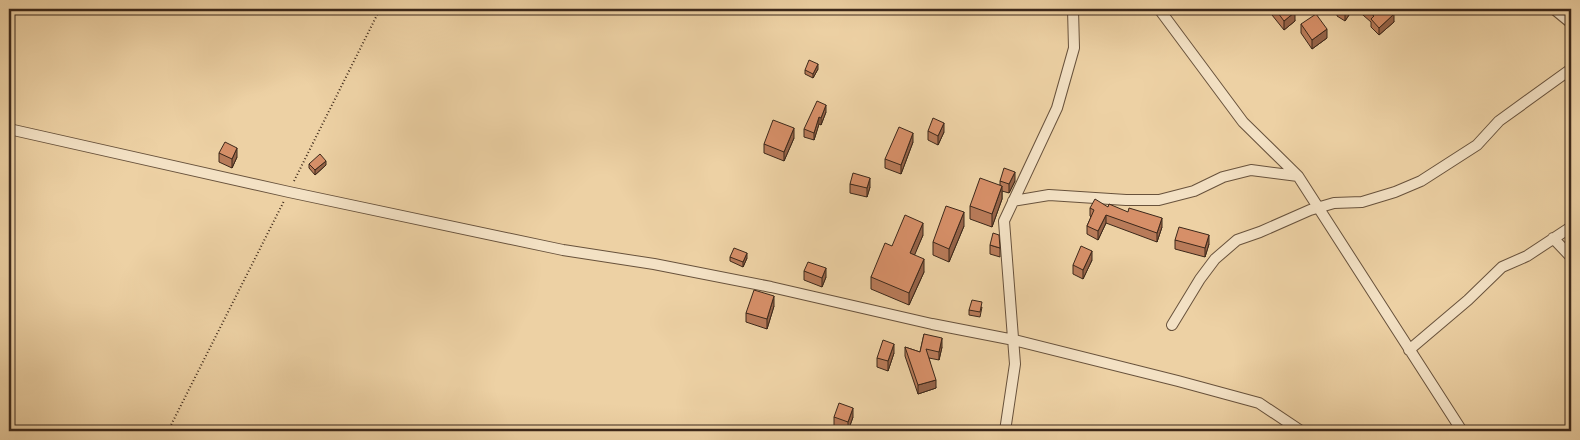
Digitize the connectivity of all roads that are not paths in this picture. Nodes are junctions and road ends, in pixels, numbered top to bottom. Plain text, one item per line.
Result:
1 (1073, 9) edge
2 (1160, 9) edge
3 (1554, 9) edge
4 (1571, 23) edge
5 (1571, 69) edge
6 (9, 129) edge
7 (1298, 176) junction
8 (1014, 201) junction
9 (1318, 208) junction
10 (1571, 227) edge
11 (1553, 238) junction
12 (1571, 257) edge
13 (1172, 325) dead end
14 (1014, 340) junction
15 (1408, 350) junction
16 (1005, 431) edge
17 (1301, 431) edge
18 (1462, 431) edge

1 - 8 street
2 - 7 street
3 - 4 street
5 - 9 street
6 - 14 street
7 - 8 street
7 - 9 street
8 - 14 street
9 - 13 street
9 - 15 street
10 - 11 street
11 - 12 street
11 - 15 street
14 - 16 street
14 - 17 street
15 - 18 street

